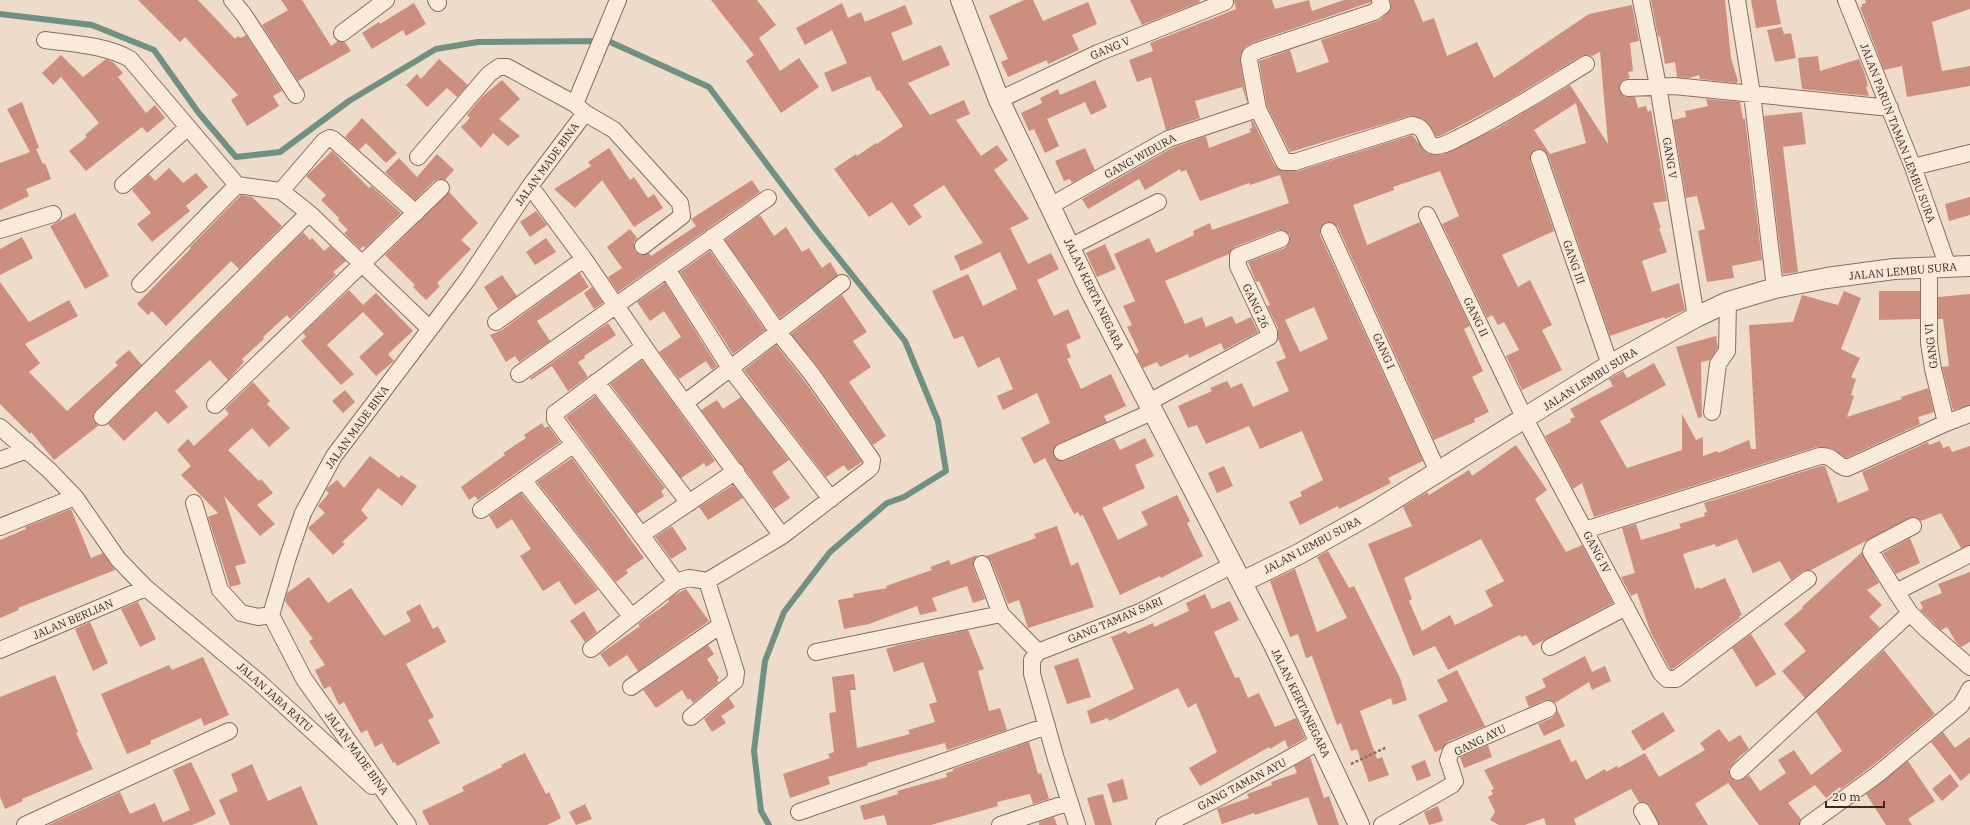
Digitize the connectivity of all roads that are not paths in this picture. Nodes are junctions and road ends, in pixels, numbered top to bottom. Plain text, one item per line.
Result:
1 (232, 0) edge
2 (386, 0) edge
3 (618, 0) edge
4 (961, 0) edge
5 (1380, 0) edge
6 (1641, 0) edge
7 (1737, 0) edge
8 (1846, 0) edge
9 (1225, 2) dead end
10 (342, 33) dead end
11 (45, 40) dead end
12 (1586, 64) dead end
13 (1658, 86) junction
14 (1628, 88) dead end
15 (1752, 94) junction
16 (296, 95) dead end
17 (999, 100) junction
18 (580, 108) junction
19 (1890, 108) junction
20 (1258, 109) junction
21 (188, 127) junction
22 (1970, 153) edge
23 (418, 157) dead end
24 (1539, 158) dead end
25 (1913, 166) junction
26 (123, 185) dead end
27 (237, 185) junction
28 (530, 186) junction
29 (441, 188) dead end
30 (281, 191) junction
31 (768, 198) dead end
32 (1158, 202) dead end
33 (1050, 206) junction
34 (309, 213) junction
35 (416, 213) junction
36 (53, 214) dead end
37 (1427, 215) dead end
38 (0, 230) edge
39 (1329, 231) dead end
40 (712, 237) junction
41 (1281, 239) dead end
42 (643, 246) dead end
43 (1070, 247) junction
44 (584, 259) junction
45 (363, 264) junction
46 (1970, 266) edge
47 (1938, 268) junction
48 (667, 269) junction
49 (842, 283) dead end
50 (140, 284) dead end
51 (1775, 288) junction
52 (1728, 302) junction
53 (616, 305) junction
54 (1696, 317) junction
55 (496, 322) dead end
56 (430, 330) junction
57 (778, 332) junction
58 (644, 347) junction
59 (1610, 365) junction
60 (730, 368) junction
61 (519, 374) dead end
62 (596, 382) junction
63 (686, 402) junction
64 (215, 405) dead end
65 (1151, 407) junction
66 (1712, 412) dead end
67 (1970, 414) edge
68 (102, 417) dead end
69 (1525, 419) junction
70 (1946, 423) junction
71 (0, 427) edge
72 (573, 445) junction
73 (27, 450) junction
74 (1062, 452) dead end
75 (0, 460) edge
76 (736, 471) junction
77 (1438, 472) junction
78 (523, 480) junction
79 (75, 497) junction
80 (831, 499) junction
81 (194, 503) dead end
82 (689, 503) junction
83 (481, 510) dead end
84 (1913, 526) dead end
85 (0, 527) edge
86 (1585, 530) junction
87 (641, 535) junction
88 (782, 536) junction
89 (1970, 554) edge
90 (982, 564) dead end
91 (1237, 574) junction
92 (1808, 579) dead end
93 (708, 581) junction
94 (676, 582) junction
95 (146, 588) junction
96 (1896, 592) junction
97 (1626, 607) junction
98 (1910, 613) junction
99 (1001, 614) junction
100 (271, 615) junction
101 (631, 616) junction
102 (721, 624) junction
103 (1550, 647) dead end
104 (591, 649) dead end
105 (0, 650) edge
106 (816, 652) dead end
107 (1038, 652) junction
108 (1970, 667) edge
109 (631, 688) dead end
110 (1970, 689) edge
111 (1548, 709) dead end
112 (691, 717) dead end
113 (1047, 726) junction
114 (229, 731) dead end
115 (1320, 741) junction
116 (1738, 772) dead end
117 (1070, 802) junction
118 (1642, 811) dead end
119 (799, 812) dead end
120 (404, 818) edge
121 (25, 825) edge
122 (1000, 825) edge
123 (1078, 825) edge
124 (1164, 825) edge
125 (1359, 825) edge
126 (1382, 825) edge
127 (1650, 825) edge
128 (1808, 825) edge

1 - 16 street
2 - 10 street
3 - 18 street, JALAN MADE BINA
4 - 17 street, JALAN KERTA NEGARA
5 - 20 street
6 - 13 street, GANG V
7 - 15 street
8 - 19 street, JALAN PARUN TAMAN LEMBU SURA
9 - 17 street, GANG V
11 - 21 street
12 - 20 street
13 - 14 street
13 - 15 street
13 - 54 street, GANG V
15 - 19 street
15 - 51 street
17 - 33 street, JALAN KERTA NEGARA
18 - 23 street
18 - 28 street, JALAN MADE BINA
18 - 42 street
19 - 25 street, JALAN PARUN TAMAN LEMBU SURA
20 - 33 street, GANG WIDURA
21 - 26 street
21 - 27 street
22 - 25 street
24 - 59 street, GANG III
25 - 47 street, JALAN PARUN TAMAN LEMBU SURA
27 - 30 street
27 - 50 street
28 - 44 street
28 - 56 street, JALAN MADE BINA
29 - 35 street
30 - 34 street
30 - 35 street
31 - 40 street
32 - 43 street
33 - 43 street, JALAN KERTA NEGARA
34 - 45 street
34 - 68 street
35 - 45 street
36 - 38 street
37 - 69 street, GANG II
39 - 77 street, GANG I
40 - 48 street
40 - 57 street
41 - 65 street, GANG 26
43 - 65 street, JALAN KERTA NEGARA
44 - 53 street
44 - 55 street
45 - 56 street
45 - 64 street
46 - 47 street, JALAN LEMBU SURA
47 - 51 street, JALAN LEMBU SURA
47 - 70 street, GANG VI
48 - 53 street
48 - 60 street
49 - 57 street
51 - 52 street, JALAN LEMBU SURA
52 - 54 street, JALAN LEMBU SURA
52 - 66 street
53 - 58 street
53 - 61 street
54 - 59 street, JALAN LEMBU SURA
56 - 100 street, JALAN MADE BINA
57 - 60 street
57 - 80 street
58 - 62 street
58 - 63 street
59 - 69 street, JALAN LEMBU SURA
60 - 63 street
60 - 80 street
62 - 72 street
62 - 82 street
63 - 76 street
65 - 74 street
65 - 91 street, JALAN KERTA NEGARA
67 - 70 street
69 - 77 street, JALAN LEMBU SURA
69 - 86 street, GANG IV
70 - 86 street
71 - 73 street, JALAN JABA RATU
72 - 78 street
72 - 87 street
73 - 75 street
73 - 79 street, JALAN JABA RATU
76 - 82 street
76 - 88 street
77 - 91 street, JALAN LEMBU SURA
78 - 83 street
78 - 101 street
79 - 85 street
79 - 95 street, JALAN JABA RATU
80 - 88 street
81 - 100 street
82 - 87 street
84 - 96 street
86 - 97 street, GANG IV
87 - 94 street
88 - 93 street
89 - 96 street
90 - 99 street
91 - 107 street, GANG TAMAN SARI
91 - 115 street, JALAN KERTANEGARA
92 - 97 street, GANG IV
93 - 94 street
93 - 102 street
94 - 101 street
95 - 105 street, JALAN BERLIAN
95 - 120 street, JALAN JABA RATU
96 - 98 street
97 - 103 street
98 - 108 street
98 - 116 street
99 - 106 street
99 - 107 street
100 - 120 street, JALAN MADE BINA
101 - 104 street
102 - 109 street
102 - 112 street
107 - 113 street
110 - 128 street
111 - 126 street, GANG AYU
113 - 117 street
113 - 119 street
114 - 121 street
115 - 124 street, GANG TAMAN AYU
115 - 125 street, JALAN KERTANEGARA
117 - 122 street
117 - 123 street
118 - 127 street

